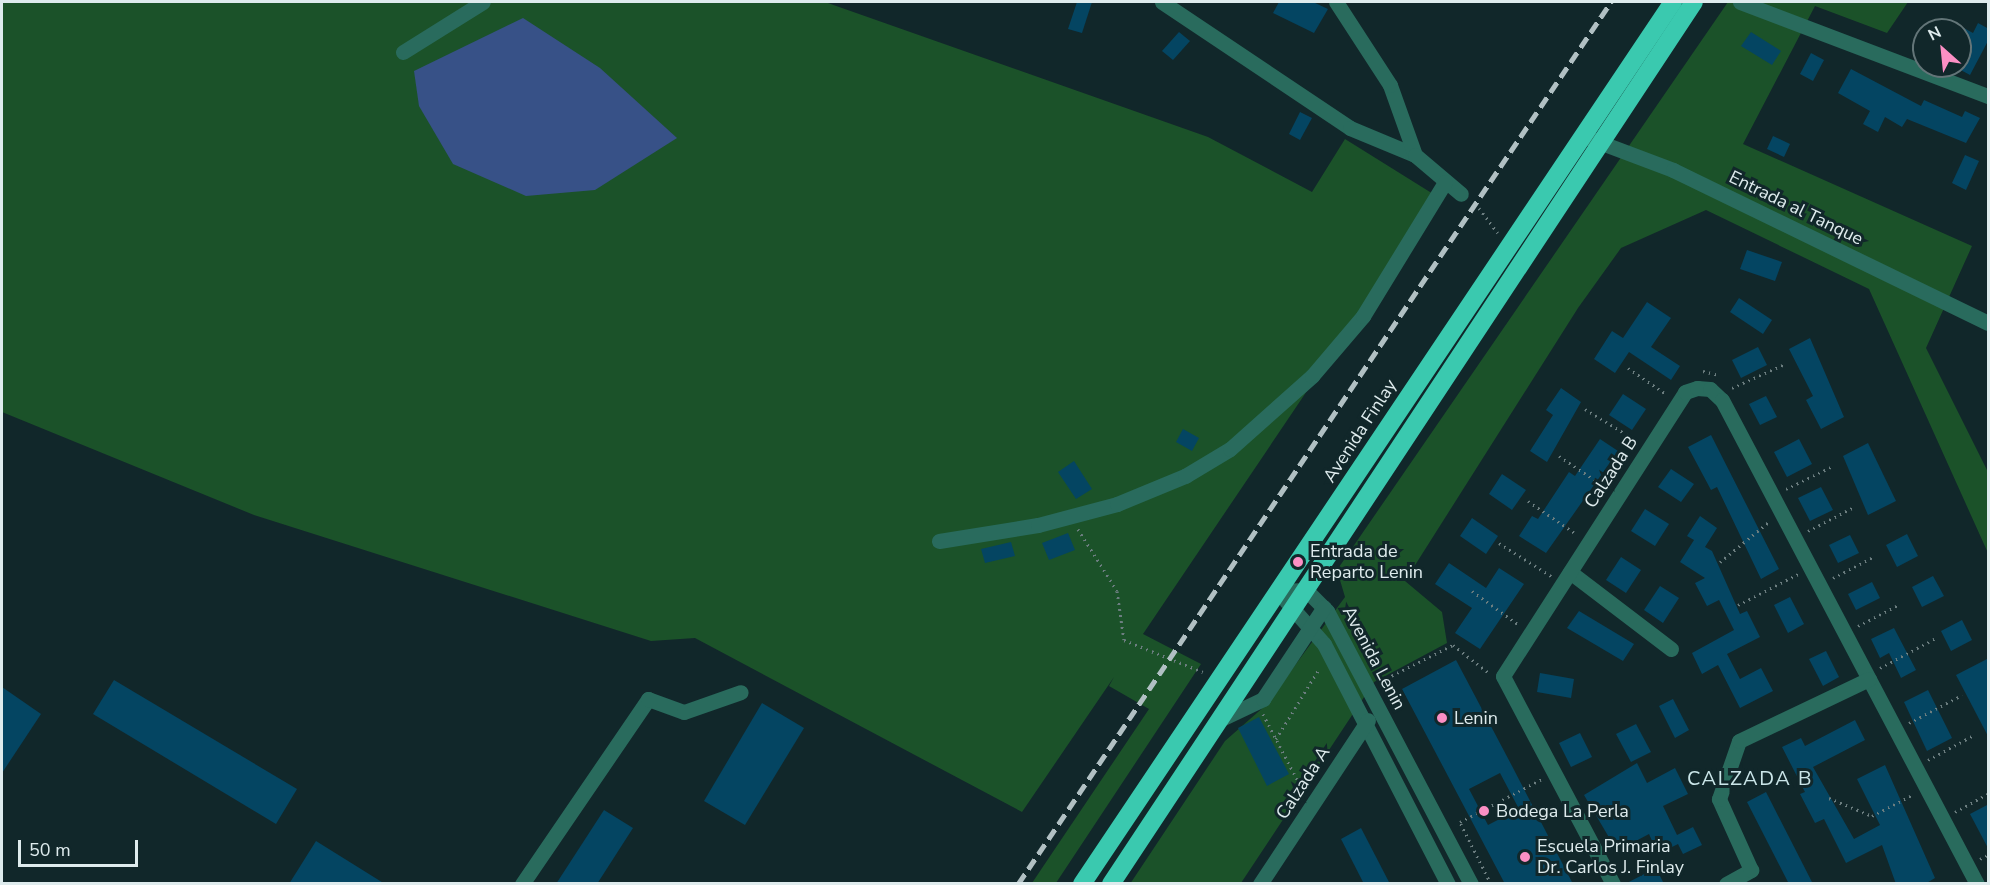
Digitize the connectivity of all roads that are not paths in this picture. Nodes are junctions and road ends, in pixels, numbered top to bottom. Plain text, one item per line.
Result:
1 (483, 2) edge
2 (1162, 2) edge
3 (1336, 2) edge
4 (1673, 2) edge
5 (1694, 2) edge
6 (1740, 2) edge
7 (402, 52) dead end
8 (1989, 96) edge
9 (1583, 135) junction
10 (1600, 143) junction
11 (1415, 154) junction
12 (1445, 182) junction
13 (1461, 194) dead end
14 (1989, 323) edge
15 (939, 541) dead end
16 (1563, 570) junction
17 (1306, 590) junction
18 (1279, 591) junction
19 (1324, 607) junction
20 (1292, 610) junction
21 (1311, 628) junction
22 (1671, 649) dead end
23 (1877, 675) junction
24 (741, 692) dead end
25 (1377, 705) junction
26 (1219, 720) junction
27 (1364, 725) junction
28 (1980, 876) edge
29 (522, 884) edge
30 (1082, 884) edge
31 (1111, 884) edge
32 (1260, 884) edge
33 (1448, 884) edge
34 (1471, 884) edge
35 (1614, 884) edge
36 (1726, 884) edge

1 - 7 street
2 - 11 street
3 - 11 street
4 - 9 highway, Avenida Finlay
5 - 10 highway
6 - 8 street
9 - 10 street, Entrada al Tanque
9 - 18 highway, Avenida Finlay
10 - 14 street, Entrada al Tanque
10 - 17 highway
11 - 12 street
12 - 13 street
12 - 15 street
16 - 22 street
16 - 23 street, Calzada B
16 - 35 street, Calzada B
17 - 18 street
17 - 19 street, Avenida Lenin
17 - 20 highway
18 - 20 street
18 - 30 highway, Avenida Finlay
19 - 21 street
19 - 25 street, Avenida Lenin
20 - 21 street
20 - 26 highway
21 - 26 street
21 - 27 street
23 - 28 street, Calzada B
23 - 36 street
24 - 29 street
25 - 27 street, Calzada A
25 - 34 street, Avenida Lenin
26 - 31 highway
27 - 32 street, Calzada A
27 - 33 street

